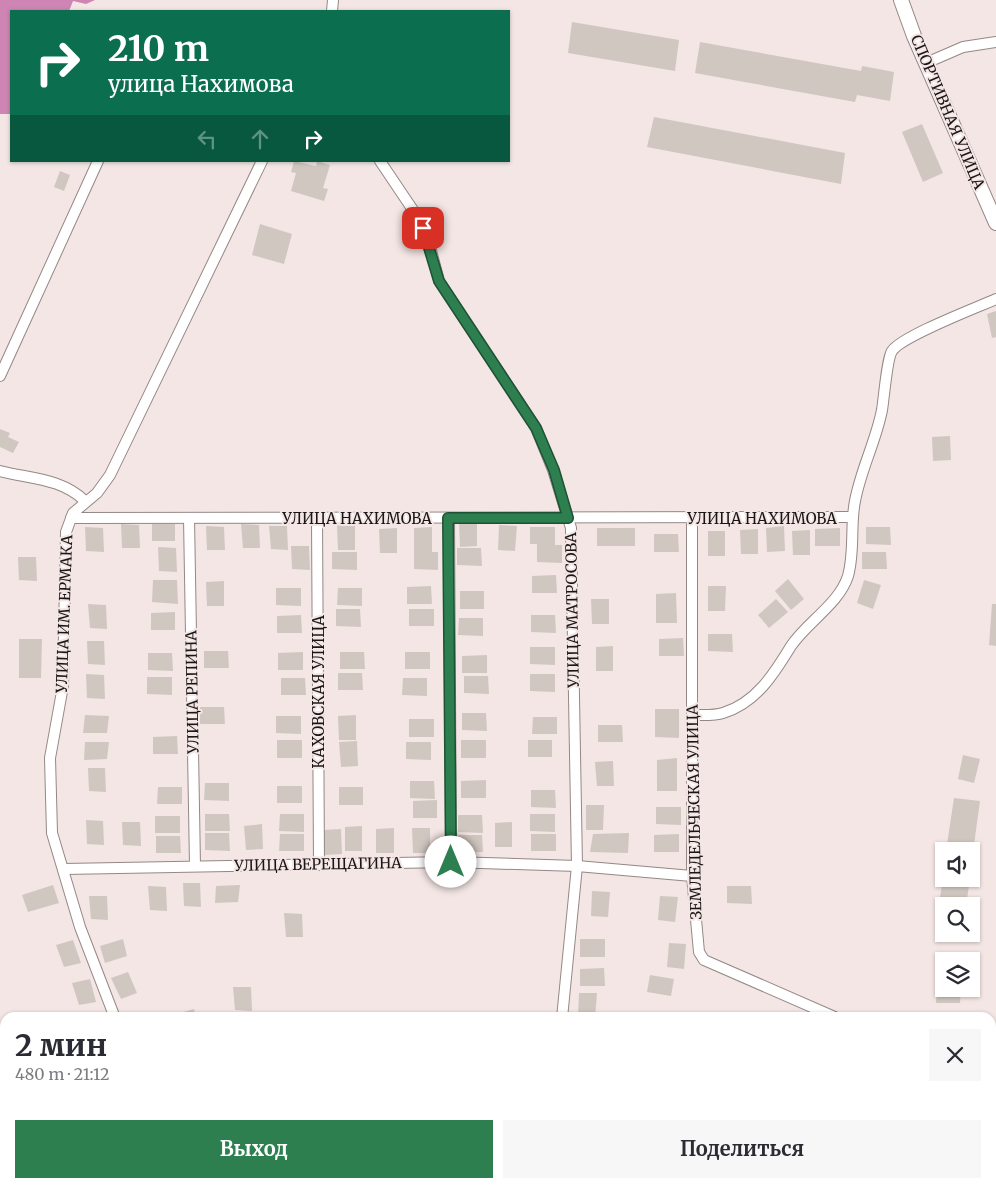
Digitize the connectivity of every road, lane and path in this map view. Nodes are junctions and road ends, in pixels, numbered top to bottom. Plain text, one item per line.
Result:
1 (901, 0) edge
2 (996, 42) edge
3 (926, 64) junction
4 (98, 162) edge
5 (262, 162) edge
6 (381, 162) edge
7 (996, 223) edge
8 (996, 299) edge
9 (0, 376) edge
10 (0, 471) edge
11 (85, 501) junction
12 (854, 517) junction
13 (71, 518) junction
14 (189, 518) junction
15 (317, 518) junction
16 (448, 518) junction
17 (568, 518) junction
18 (692, 518) junction
19 (693, 715) junction
20 (451, 862) junction
21 (319, 865) junction
22 (195, 866) junction
23 (577, 866) junction
24 (64, 869) junction
25 (692, 876) junction
26 (113, 1012) edge
27 (563, 1012) edge
28 (823, 1012) edge

1 - 3 street, СПОРТИВНАЯ УЛИЦА
2 - 3 street
3 - 7 street, СПОРТИВНАЯ УЛИЦА
4 - 9 street
5 - 11 street, УЛИЦА ИМ. ЕРМАКА
6 - 17 street, УЛИЦА МАТРОСОВА
8 - 12 street
10 - 11 street
11 - 13 street, УЛИЦА ИМ. ЕРМАКА
12 - 18 street, УЛИЦА НАХИМОВА
12 - 19 street
13 - 14 street, УЛИЦА НАХИМОВА
13 - 24 street, УЛИЦА ИМ. ЕРМАКА
14 - 15 street, УЛИЦА НАХИМОВА
14 - 22 street, УЛИЦА РЕПИНА
15 - 16 street, УЛИЦА НАХИМОВА
15 - 21 street, КАХОВСКАЯ УЛИЦА
16 - 17 street, УЛИЦА НАХИМОВА
16 - 20 street
17 - 18 street, УЛИЦА НАХИМОВА
17 - 23 street, УЛИЦА МАТРОСОВА
18 - 19 street, ЗЕМЛЕДЕЛЬЧЕСКАЯ УЛИЦА
19 - 25 street, ЗЕМЛЕДЕЛЬЧЕСКАЯ УЛИЦА
20 - 21 street, УЛИЦА ВЕРЕЩАГИНА
20 - 23 street, УЛИЦА ВЕРЕЩАГИНА
21 - 22 street, УЛИЦА ВЕРЕЩАГИНА
22 - 24 street, УЛИЦА ВЕРЕЩАГИНА
23 - 25 street, УЛИЦА ВЕРЕЩАГИНА
23 - 27 street, УЛИЦА МАТРОСОВА
24 - 26 street, УЛИЦА ИМ. ЕРМАКА
25 - 28 street, ЗЕМЛЕДЕЛЬЧЕСКАЯ УЛИЦА

